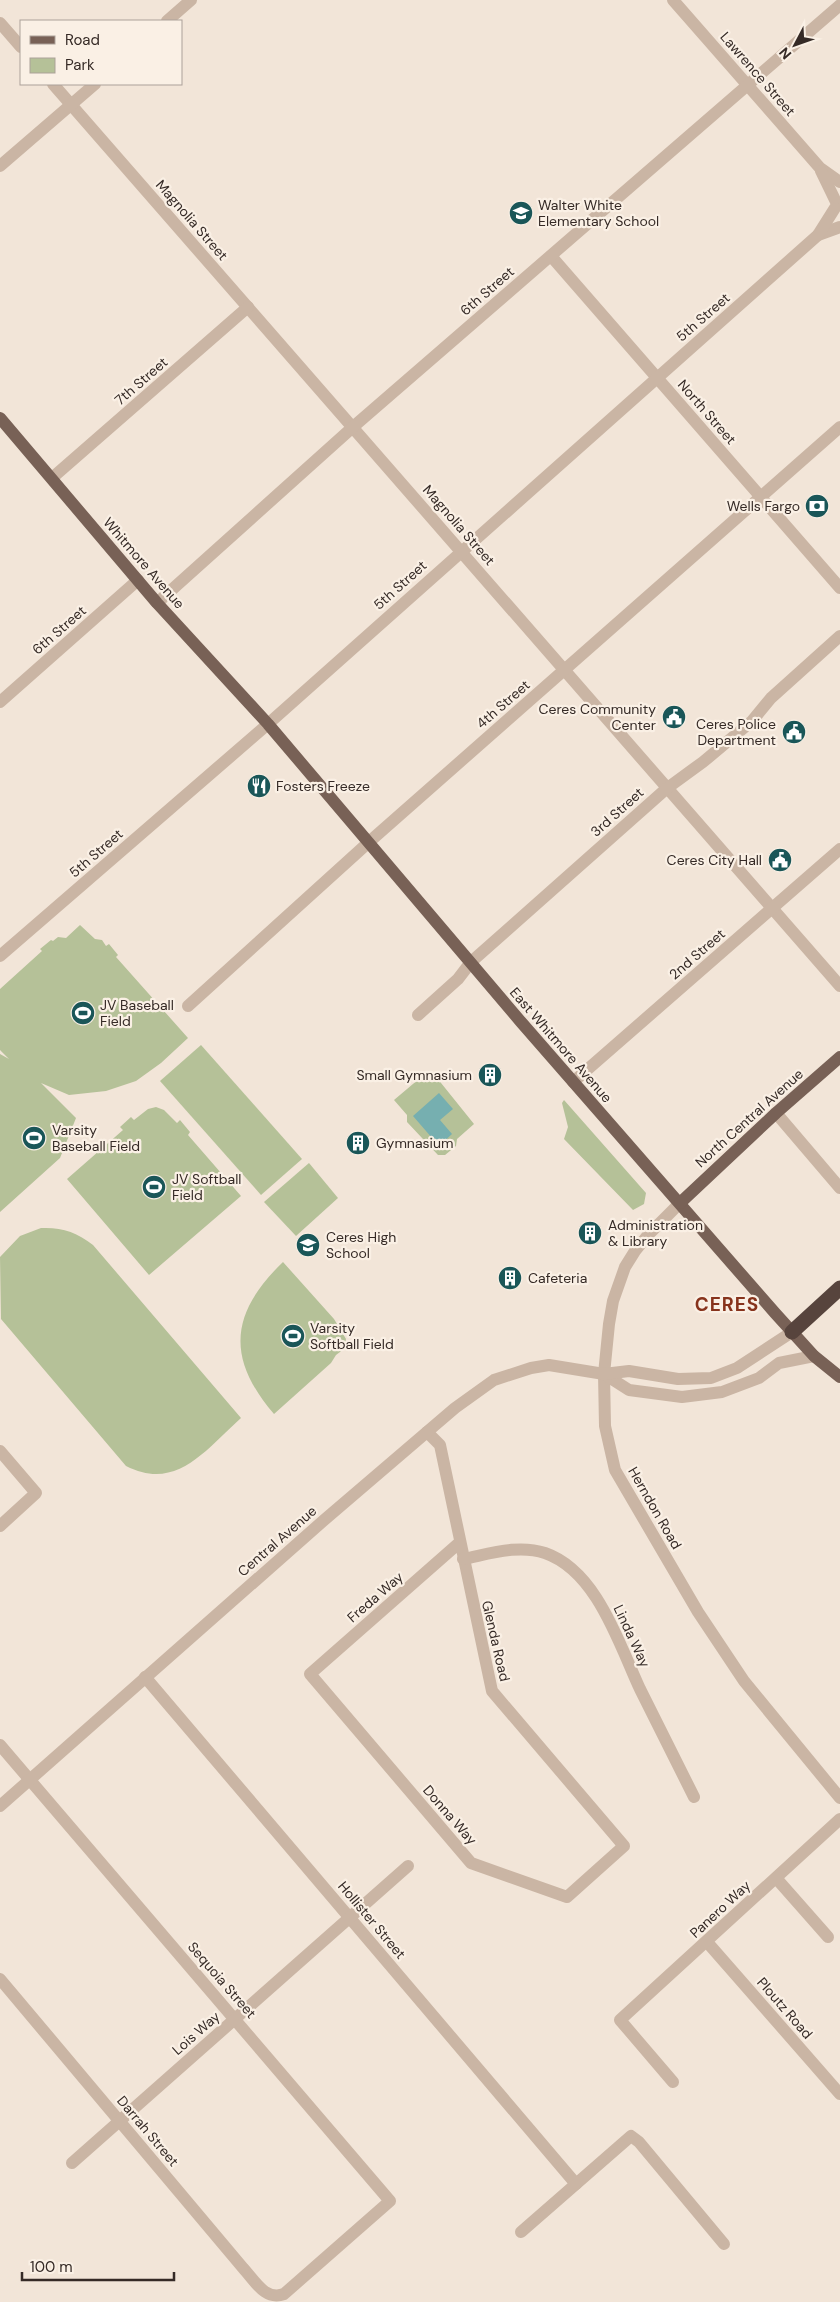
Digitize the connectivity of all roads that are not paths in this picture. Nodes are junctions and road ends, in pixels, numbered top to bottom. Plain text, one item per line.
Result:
1 (191, 0) edge
2 (673, 0) edge
3 (840, 6) edge
4 (168, 20) edge
5 (0, 23) edge
6 (20, 46) edge
7 (54, 85) edge
8 (94, 85) edge
9 (748, 85) junction
10 (71, 104) junction
11 (0, 166) edge
12 (820, 168) junction
13 (840, 182) edge
14 (838, 205) edge
15 (840, 227) edge
16 (818, 235) junction
17 (551, 256) junction
18 (248, 307) junction
19 (658, 377) junction
20 (0, 418) edge
21 (354, 427) junction
22 (840, 427) edge
23 (52, 478) junction
24 (760, 497) junction
25 (462, 550) junction
26 (138, 580) junction
27 (840, 588) edge
28 (158, 603) junction
29 (840, 636) edge
30 (563, 670) junction
31 (0, 702) edge
32 (268, 724) junction
33 (666, 788) junction
34 (368, 842) junction
35 (840, 849) edge
36 (771, 909) junction
37 (0, 956) edge
38 (471, 962) junction
39 (840, 986) edge
40 (188, 1006) dead end
41 (418, 1015) dead end
42 (840, 1057) edge
43 (573, 1082) junction
44 (776, 1113) junction
45 (840, 1188) edge
46 (680, 1203) junction
47 (840, 1288) edge
48 (792, 1332) junction
49 (814, 1356) junction
50 (604, 1374) junction
51 (840, 1377) edge
52 (427, 1432) junction
53 (0, 1451) edge
54 (0, 1526) edge
55 (459, 1542) junction
56 (463, 1559) junction
57 (310, 1674) joint
58 (145, 1677) junction
59 (0, 1745) edge
60 (30, 1780) junction
61 (694, 1797) dead end
62 (840, 1798) edge
63 (0, 1806) edge
64 (840, 1819) edge
65 (624, 1846) joint
66 (408, 1866) dead end
67 (776, 1878) junction
68 (350, 1917) junction
69 (828, 1937) dead end
70 (707, 1942) junction
71 (0, 1979) edge
72 (235, 2019) junction
73 (673, 2082) dead end
74 (840, 2094) edge
75 (119, 2121) junction
76 (72, 2163) dead end
77 (576, 2184) junction
78 (521, 2232) dead end
79 (724, 2244) dead end
80 (276, 2297) joint

1 - 4 street
2 - 9 street, Lawrence Street
3 - 9 street, 6th Street
5 - 6 street
7 - 10 street, Magnolia Street
8 - 10 street
9 - 12 street, Lawrence Street
9 - 17 street, 6th Street
10 - 11 street
10 - 18 street, Magnolia Street
12 - 13 street, Lawrence Street
12 - 14 street, Lawrence Street
14 - 16 street, 5th Street
15 - 16 street, 5th Street
16 - 19 street, 5th Street
17 - 19 street, North Street
17 - 21 street, 6th Street
18 - 21 street, Magnolia Street
18 - 23 street, 7th Street
19 - 24 street, North Street
19 - 25 street, 5th Street
20 - 23 main road, Whitmore Avenue
21 - 25 street, Magnolia Street
21 - 28 street, 6th Street
22 - 24 street, 4th Street
23 - 26 main road, Whitmore Avenue
24 - 27 street, North Street
24 - 30 street, 4th Street
25 - 30 street, Magnolia Street
25 - 32 street, 5th Street
26 - 28 main road, Whitmore Avenue
26 - 31 street, 6th Street
28 - 32 main road, Whitmore Avenue
29 - 33 street, 3rd Street
30 - 33 street, Magnolia Street
30 - 34 street, 4th Street
32 - 34 main road, East Whitmore Avenue
32 - 37 street, 5th Street
33 - 36 street, Magnolia Street
33 - 38 street, 3rd Street
34 - 38 main road, East Whitmore Avenue
34 - 40 street, 4th Street
35 - 36 street, 2nd Street
36 - 39 street, Magnolia Street
36 - 43 street, 2nd Street
38 - 41 street, 3rd Street
38 - 43 main road, East Whitmore Avenue
42 - 44 main road, North Central Avenue
43 - 46 main road, East Whitmore Avenue
44 - 45 street
44 - 46 main road, North Central Avenue
46 - 48 main road, East Whitmore Avenue
46 - 50 street, Herndon Road
47 - 48 highway
48 - 49 main road, East Whitmore Avenue
48 - 50 street
49 - 50 street
49 - 51 main road, East Whitmore Avenue
50 - 52 street, Central Avenue
50 - 62 street, Herndon Road
52 - 55 street, Glenda Road
52 - 58 street, Central Avenue
53 - 54 street
55 - 56 street, Glenda Road
55 - 57 street, Freda Way
56 - 61 street, Linda Way
56 - 65 street, Glenda Road
57 - 65 street, Donna Way
58 - 60 street, Central Avenue
58 - 68 street, Hollister Street
59 - 60 street, Sequoia Street
60 - 63 street, Central Avenue
60 - 72 street, Sequoia Street
64 - 67 street, Panero Way
66 - 68 street, Lois Way
67 - 69 street
67 - 70 street, Panero Way
68 - 72 street, Lois Way
68 - 77 street, Hollister Street
70 - 73 street, Panero Way
70 - 74 street, Ploutz Road
71 - 75 street, Darrah Street
72 - 75 street, Lois Way
72 - 80 street, Sequoia Street
75 - 76 street, Lois Way
75 - 80 street, Darrah Street
77 - 78 street
77 - 79 street

